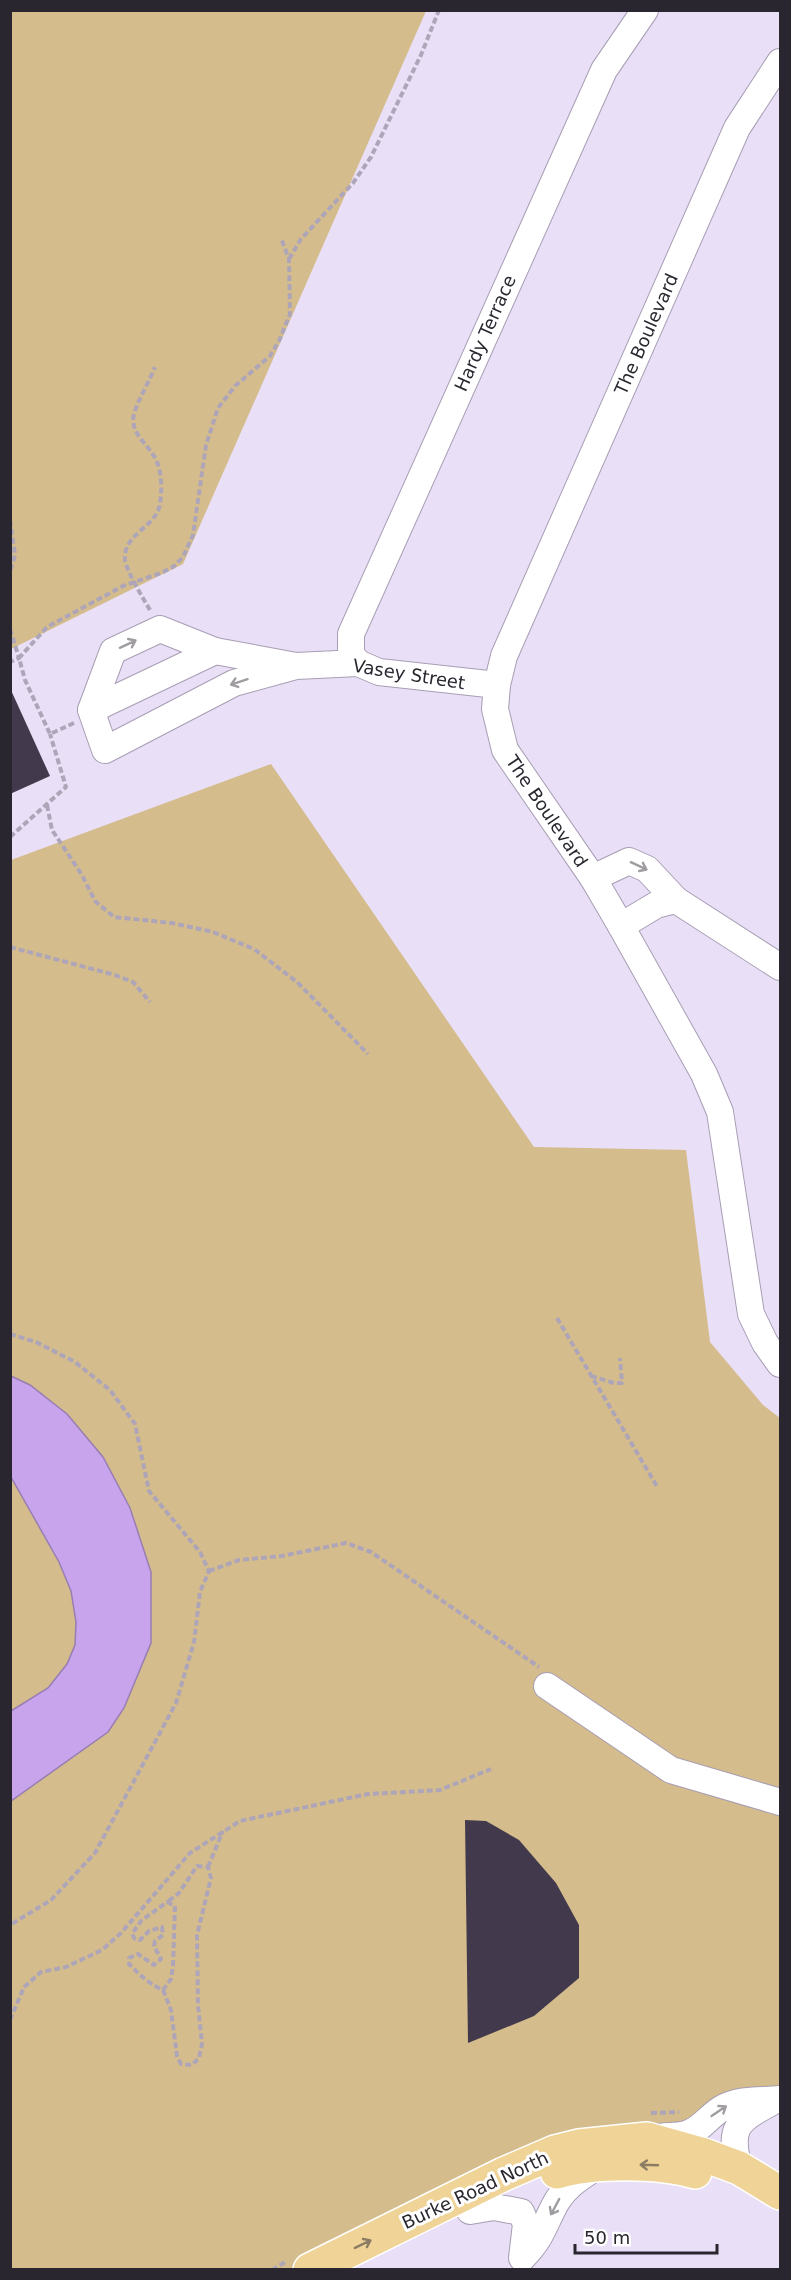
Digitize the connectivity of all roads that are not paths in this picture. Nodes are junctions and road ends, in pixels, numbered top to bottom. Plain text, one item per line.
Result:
1 (645, 10) edge
2 (780, 62) edge
3 (214, 651) junction
4 (358, 663) junction
5 (296, 666) junction
6 (497, 685) junction
7 (87, 714) junction
8 (593, 878) junction
9 (676, 900) junction
10 (621, 926) junction
11 (780, 967) edge
12 (780, 1364) edge
13 (547, 1686) road end
14 (780, 1802) edge
15 (779, 2099) edge
16 (647, 2139) junction
17 (596, 2166) junction
18 (739, 2168) junction
19 (780, 2193) edge
20 (470, 2211) junction
21 (780, 2213) edge
22 (520, 2263) edge
23 (310, 2270) edge
24 (360, 2270) edge

1 - 4 street, Hardy Terrace
2 - 6 street, The Boulevard
3 - 5 street, Vasey Street
3 - 7 street
7 -> 3 street, Vasey Street
4 - 5 street, Vasey Street
4 - 6 street, Vasey Street
5 -> 7 street
6 - 8 street, The Boulevard
8 -> 9 street
8 - 10 street, The Boulevard
9 - 10 street
9 - 11 street
10 - 12 street, The Boulevard
13 - 14 street
16 -> 15 street
15 - 18 street
16 - 18 main road, Burke Road North
23 -> 16 main road, Burke Road North
17 - 20 main road, Burke Road North
21 -> 17 main road, Burke Road North
17 -> 22 street
18 - 19 main road, Burke Road North
20 - 22 street
20 - 24 main road, Burke Road North

